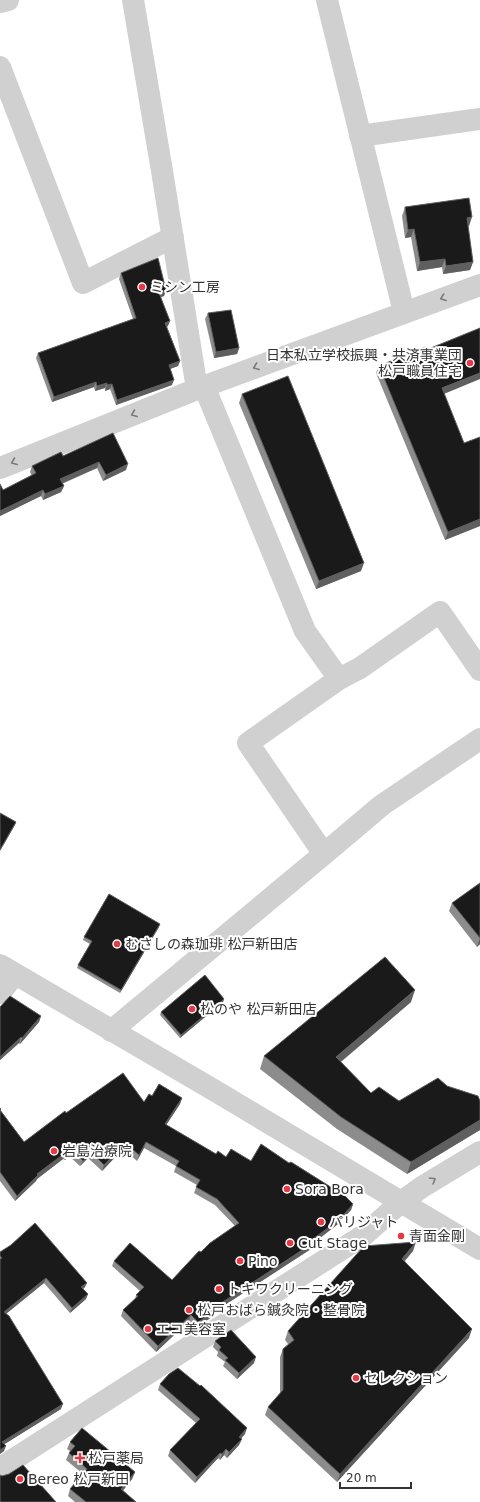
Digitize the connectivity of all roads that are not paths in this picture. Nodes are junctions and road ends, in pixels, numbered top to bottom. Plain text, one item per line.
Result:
1 (8, 0) edge
2 (133, 0) edge
3 (327, 0) edge
4 (0, 2) edge
5 (0, 67) edge
6 (480, 119) edge
7 (360, 136) junction
8 (173, 237) junction
9 (480, 285) edge
10 (404, 312) junction
11 (201, 387) junction
12 (0, 468) edge
13 (480, 670) edge
14 (339, 679) junction
15 (480, 739) edge
16 (324, 854) junction
17 (8, 969) edge
18 (0, 993) edge
19 (111, 1031) junction
20 (480, 1152) edge
21 (401, 1202) junction
22 (480, 1249) edge
23 (0, 1468) edge

1 - 4 street
2 - 8 street
3 - 7 street
5 - 8 street
6 - 7 street
7 - 10 street
8 - 11 street
9 -> 10 street
10 -> 11 street
11 -> 12 street
11 - 14 street
13 - 14 street
14 - 16 street
15 - 16 street
16 - 19 street
17 - 18 street
17 - 19 street
19 - 21 street
21 -> 20 street
21 - 22 street
21 - 23 street

